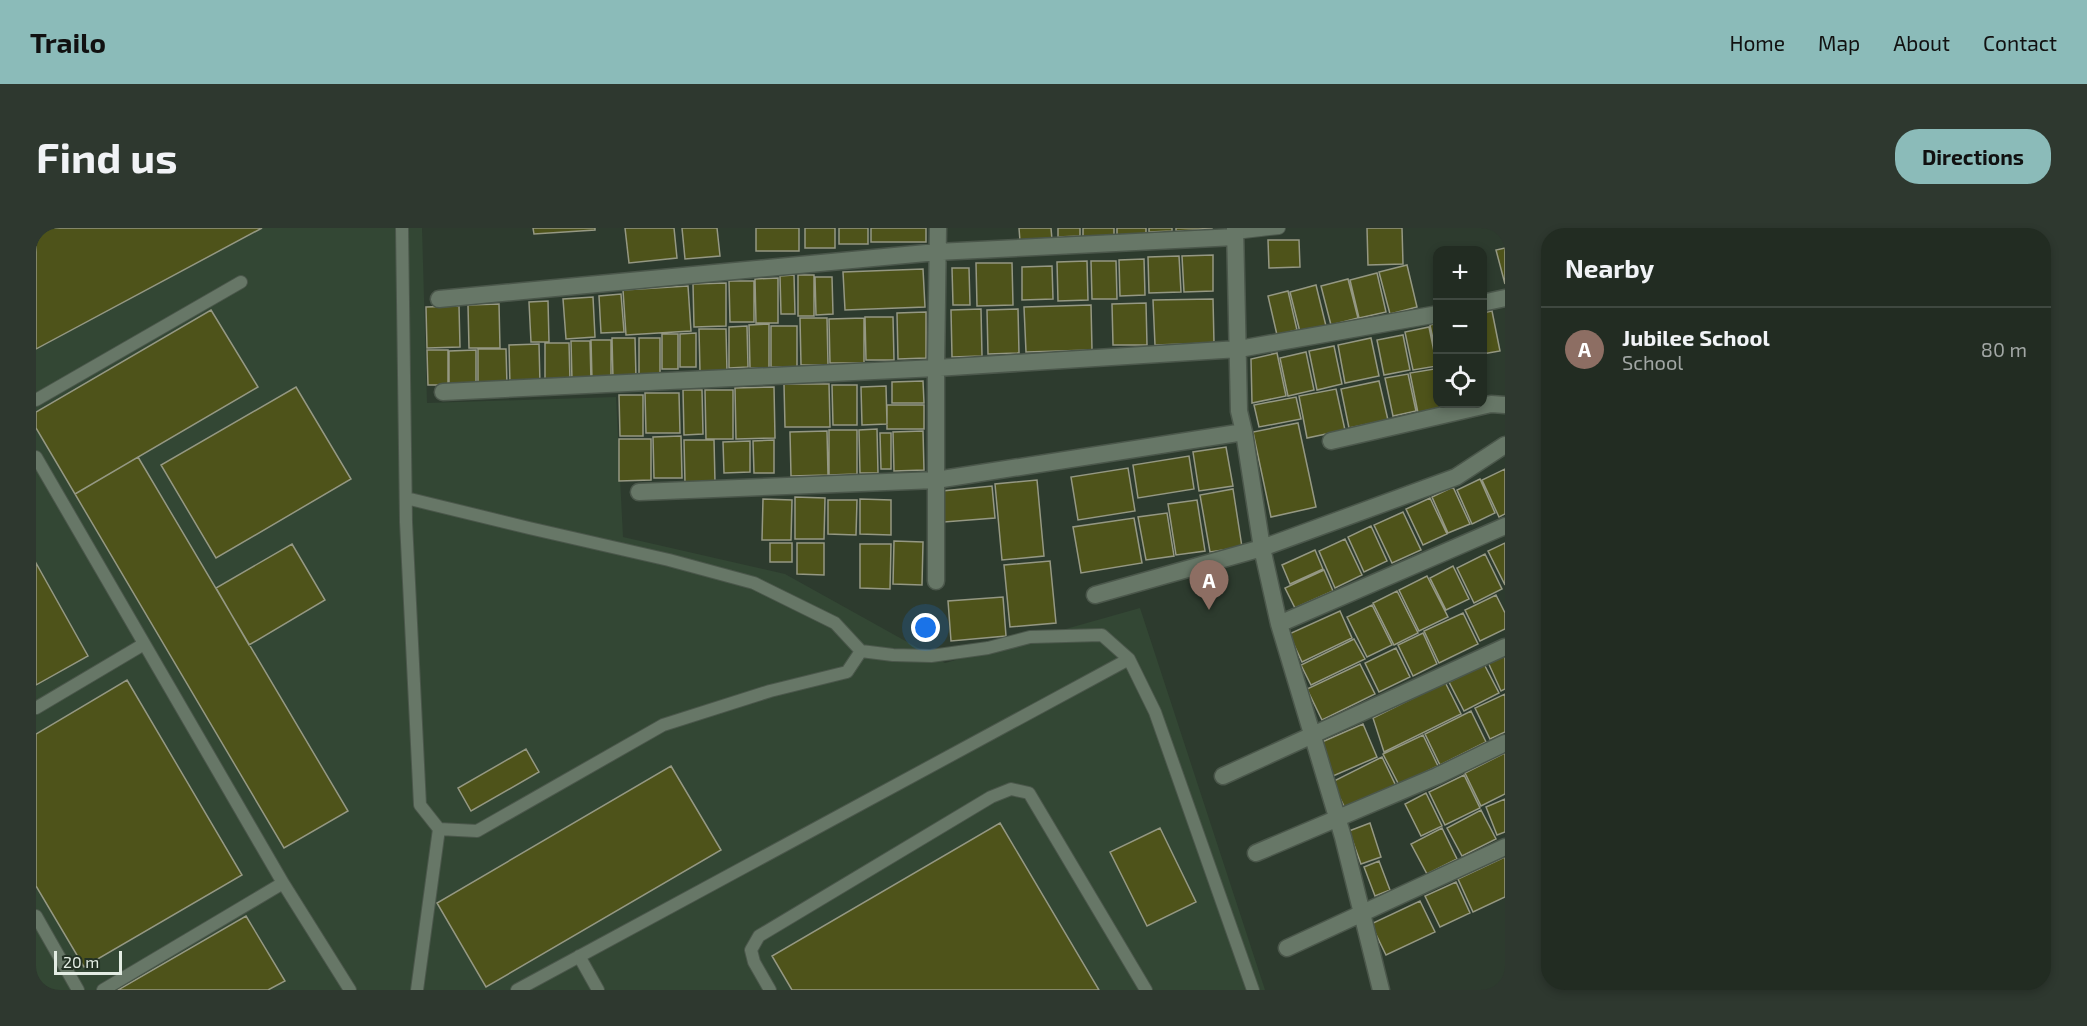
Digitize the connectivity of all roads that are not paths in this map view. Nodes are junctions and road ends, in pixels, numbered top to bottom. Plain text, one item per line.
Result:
1 (402, 228) edge
2 (938, 228) edge
3 (1279, 228) edge
4 (1235, 233) edge
5 (938, 252) junction
6 (241, 282) dead end
7 (1505, 298) edge
8 (439, 299) dead end
9 (1487, 302) edge
10 (1433, 315) edge
11 (1239, 349) junction
12 (936, 368) junction
13 (443, 392) dead end
14 (36, 400) edge
15 (1505, 405) edge
16 (1244, 432) junction
17 (1331, 441) dead end
18 (1505, 446) edge
19 (36, 457) edge
20 (936, 480) junction
21 (639, 492) dead end
22 (406, 498) junction
23 (1505, 526) edge
24 (1262, 548) junction
25 (936, 581) dead end
26 (1095, 595) dead end
27 (1279, 624) junction
28 (144, 644) junction
29 (1505, 647) edge
30 (861, 651) junction
31 (1129, 659) junction
32 (36, 708) edge
33 (1313, 735) junction
34 (1505, 743) edge
35 (1223, 776) dead end
36 (1338, 820) junction
37 (440, 829) junction
38 (1505, 847) edge
39 (1256, 853) dead end
40 (283, 883) junction
41 (1363, 913) junction
42 (36, 915) edge
43 (1287, 948) dead end
44 (579, 956) junction
45 (78, 990) edge
46 (103, 990) edge
47 (350, 990) edge
48 (417, 990) edge
49 (517, 990) edge
50 (598, 990) edge
51 (770, 990) edge
52 (1146, 990) edge
53 (1253, 990) edge
54 (1381, 990) edge

1 - 22 lane
2 - 5 street
3 - 4 lane
4 - 5 street
4 - 11 street
5 - 8 street
5 - 12 street
6 - 14 lane
7 - 9 street
10 - 11 street
11 - 12 street
11 - 16 street
12 - 13 street
12 - 20 street
15 - 17 street
16 - 20 street
16 - 24 street
18 - 24 street
19 - 28 lane
20 - 21 street
20 - 25 street
22 - 30 lane
22 - 37 lane
23 - 27 street
24 - 26 street
24 - 27 street
27 - 33 street
28 - 32 lane
28 - 40 lane
29 - 33 street
30 - 31 lane
30 - 37 lane
31 - 44 lane
31 - 53 lane
33 - 35 street
33 - 36 street
34 - 36 street
36 - 39 street
36 - 41 street
37 - 48 lane
38 - 41 street
40 - 46 lane
40 - 47 lane
41 - 43 street
41 - 54 street
42 - 45 lane
44 - 49 lane
44 - 50 lane
51 - 52 lane

